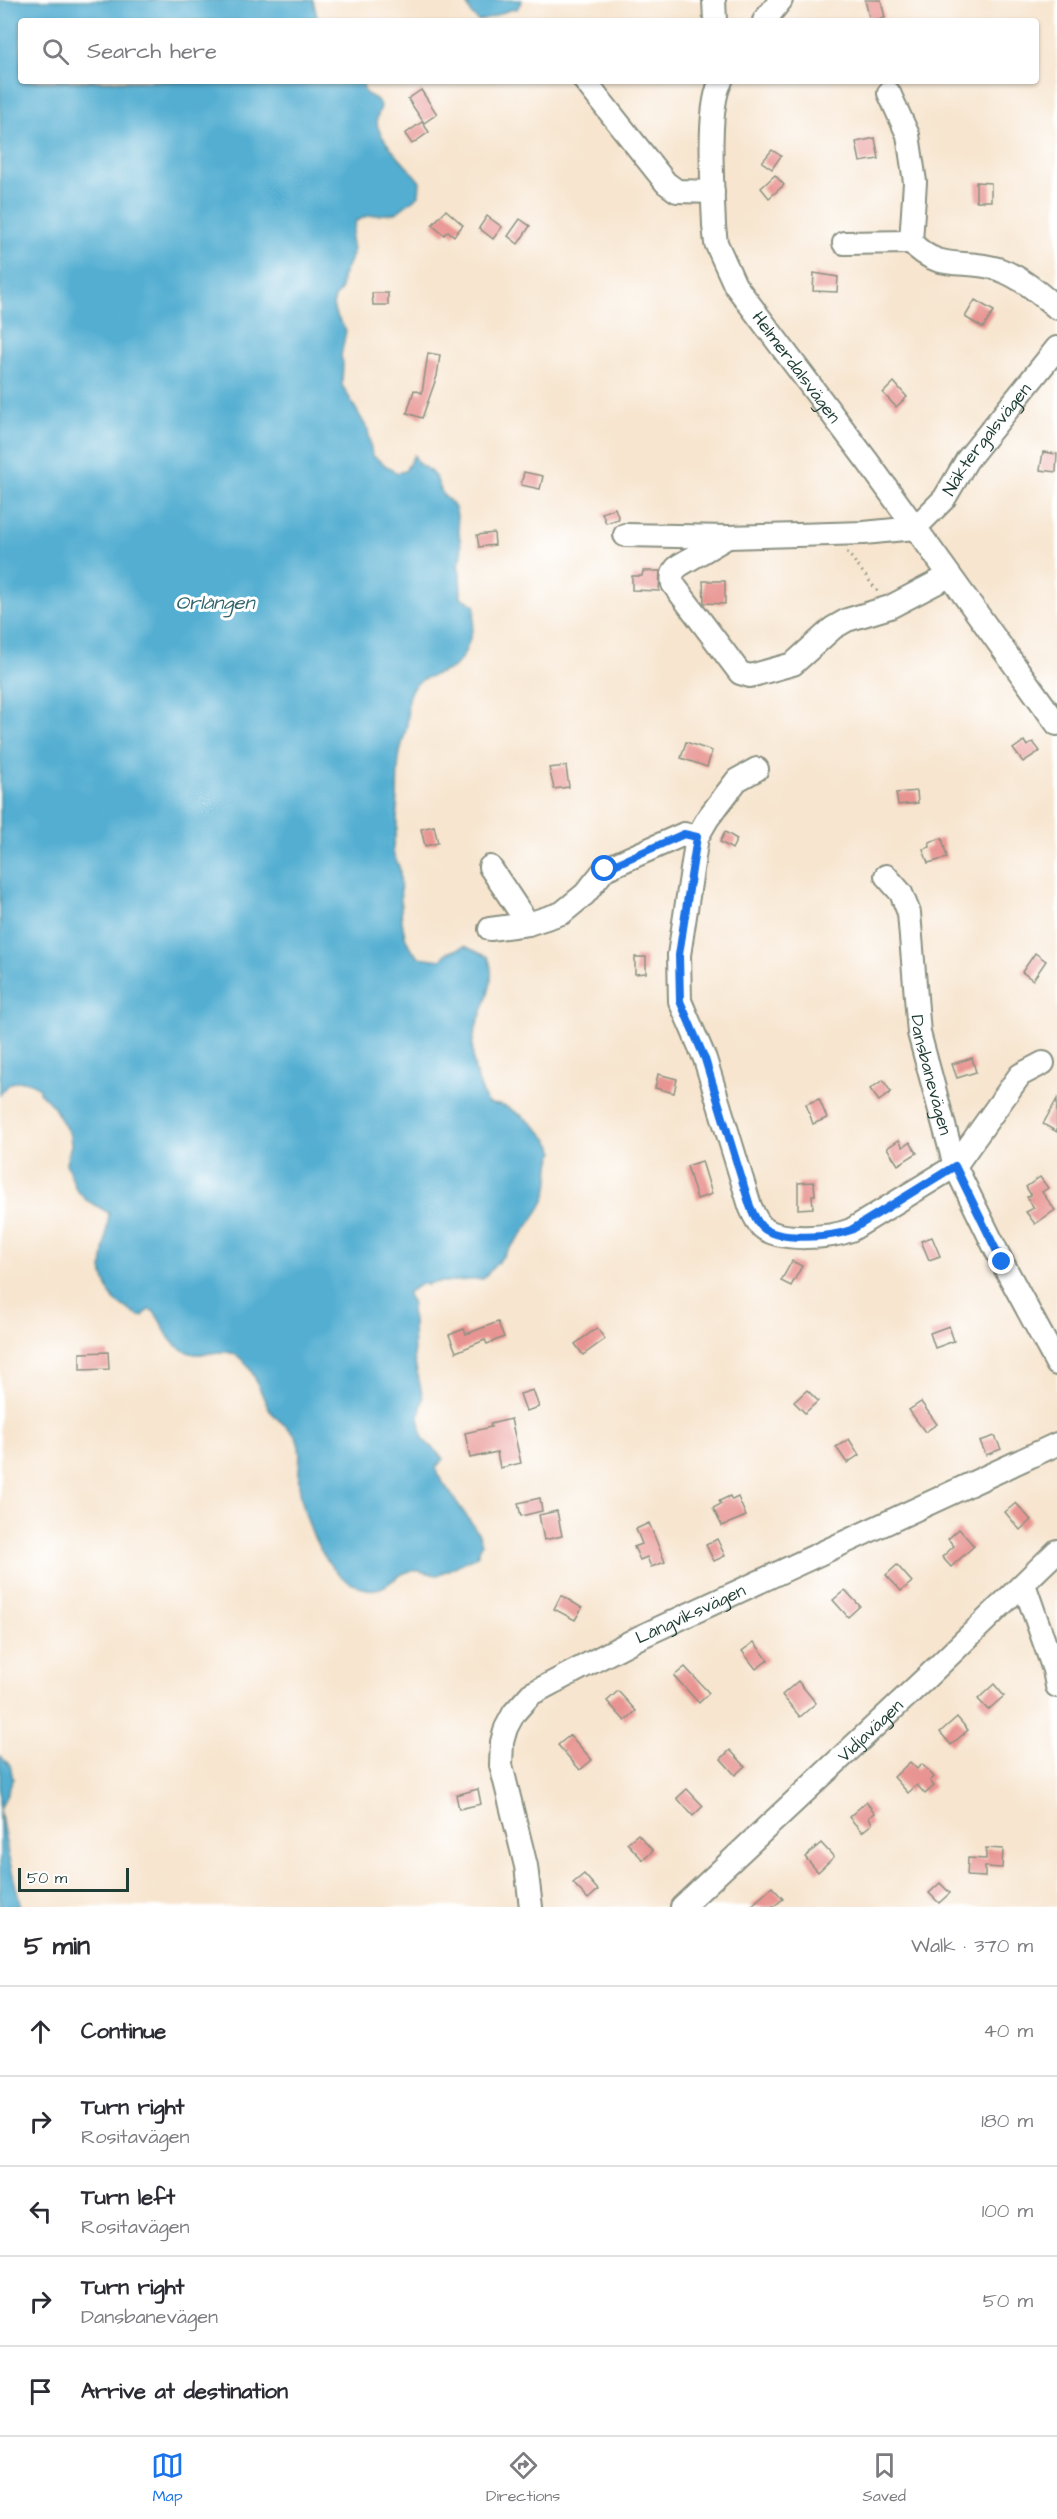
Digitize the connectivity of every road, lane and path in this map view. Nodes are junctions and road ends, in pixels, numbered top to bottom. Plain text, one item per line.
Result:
1 (714, 0) edge
2 (781, 0) edge
3 (715, 18) edge
4 (766, 18) edge
5 (587, 84) edge
6 (719, 84) edge
7 (889, 93) dead end
8 (713, 192) junction
9 (911, 242) junction
10 (844, 243) dead end
11 (1057, 308) edge
12 (1057, 348) edge
13 (915, 528) junction
14 (832, 534) junction
15 (624, 535) dead end
16 (728, 537) junction
17 (949, 576) junction
18 (890, 608) junction
19 (1057, 724) edge
20 (757, 769) dead end
21 (697, 837) junction
22 (490, 867) dead end
23 (886, 876) dead end
24 (528, 924) junction
25 (490, 929) dead end
26 (1043, 1062) dead end
27 (955, 1166) junction
28 (1057, 1364) edge
29 (1057, 1444) edge
30 (1057, 1551) edge
31 (1024, 1584) junction
32 (1057, 1686) edge
33 (531, 1907) edge
34 (682, 1907) edge

1 - 3 street
2 - 4 street
5 - 8 street
6 - 8 street, Helmerdalsvägen
7 - 9 street
8 - 13 street, Helmerdalsvägen
9 - 10 street
9 - 11 street
12 - 13 street, Näktergalsvägen
13 - 14 street
13 - 17 street, Helmerdalsvägen
14 - 16 street
14 - 18 path
15 - 16 street
16 - 18 street
17 - 18 street
17 - 19 street, Helmerdalsvägen
20 - 21 street
21 - 24 street
21 - 27 street
22 - 24 street
23 - 27 street, Dansbanevägen
24 - 25 street
26 - 27 street
27 - 28 street, Dansbanevägen
29 - 33 street, Långviksvägen
30 - 31 street, Vidjavägen
31 - 32 street
31 - 34 street, Vidjavägen

